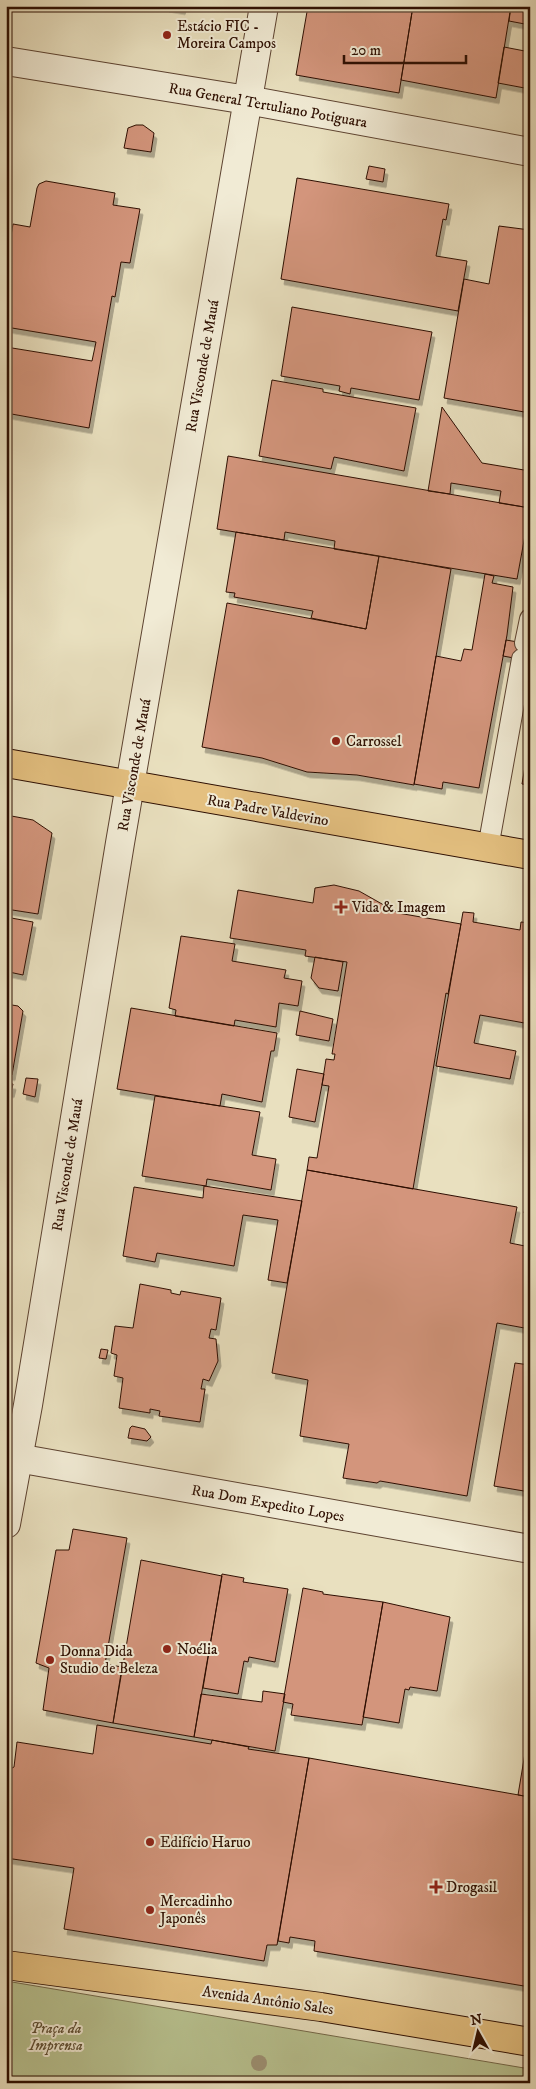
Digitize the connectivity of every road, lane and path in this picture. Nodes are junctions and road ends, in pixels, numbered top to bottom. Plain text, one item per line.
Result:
1 (264, 6) edge
2 (6, 61) edge
3 (247, 100) junction
4 (530, 152) edge
5 (530, 618) edge
6 (6, 763) edge
7 (131, 785) junction
8 (488, 848) junction
9 (530, 855) edge
10 (13, 1457) edge
11 (6, 1524) edge
12 (530, 1550) edge
13 (6, 1964) edge
14 (530, 2042) edge

1 - 3 street, Rua Visconde de Mauá
2 - 3 street, Rua General Tertuliano Potiguara
3 - 4 street, Rua General Tertuliano Potiguara
3 - 7 street, Rua Visconde de Mauá
5 - 8 lane
6 - 7 main road, Rua Padre Valdevino
7 - 8 main road, Rua Padre Valdevino
7 - 10 street, Rua Visconde de Mauá
8 - 9 main road, Rua Padre Valdevino
10 - 11 street, Rua Visconde de Mauá
10 - 12 street, Rua Dom Expedito Lopes
13 - 14 main road, Avenida Antônio Sales

